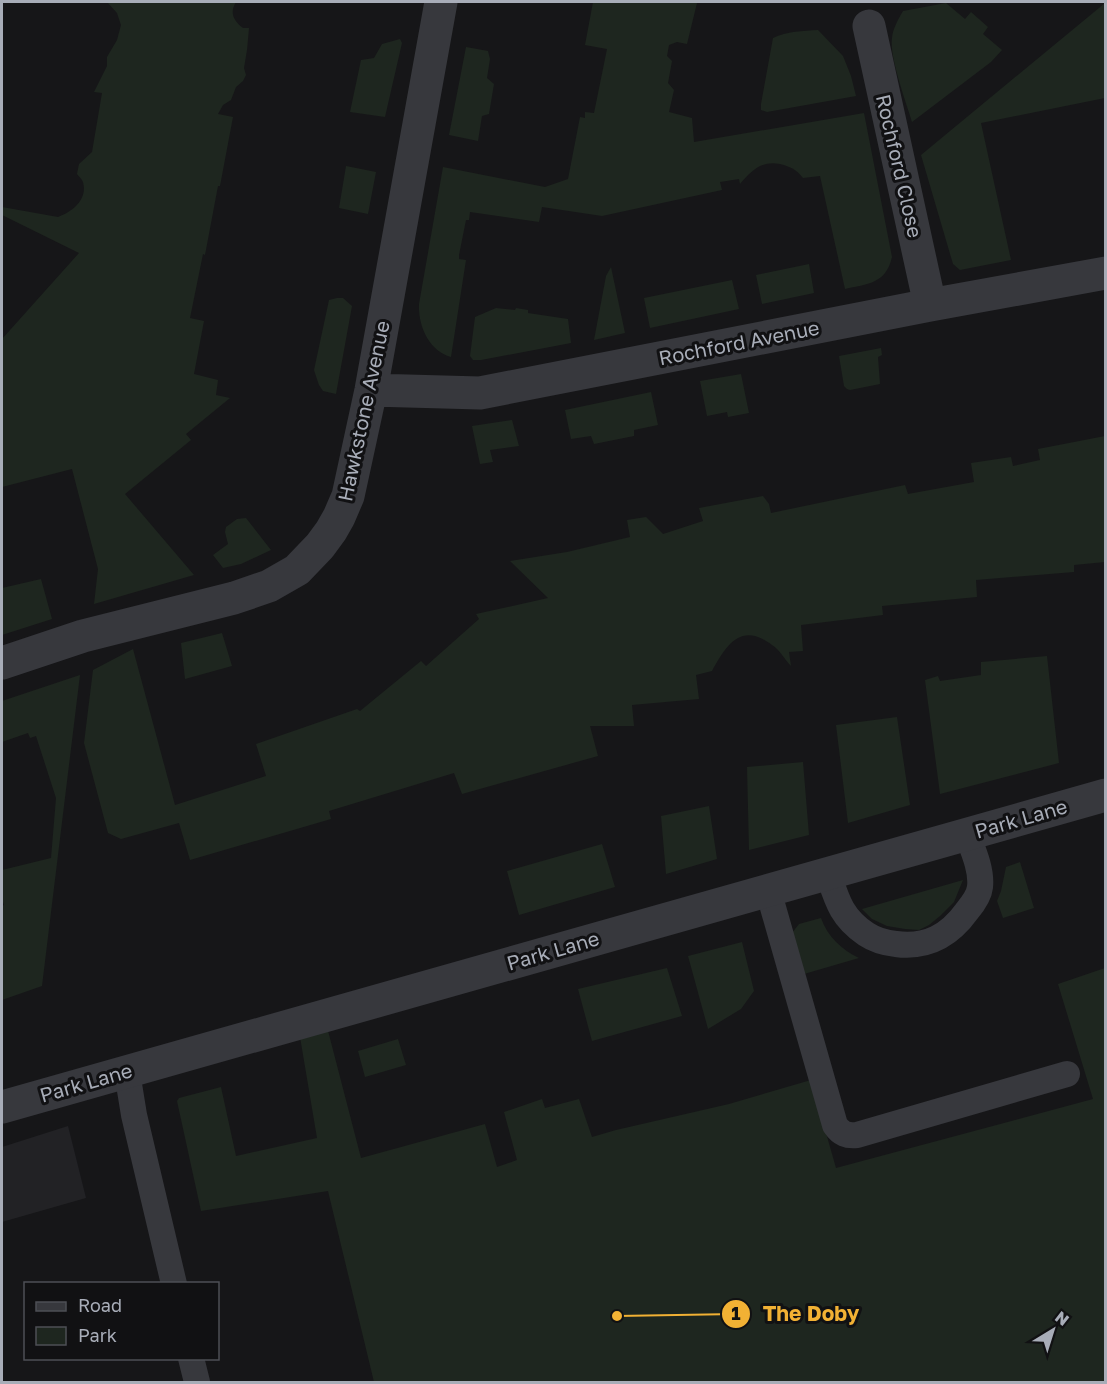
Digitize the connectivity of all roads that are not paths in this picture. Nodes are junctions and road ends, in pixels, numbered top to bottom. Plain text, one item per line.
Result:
1 (441, 2) edge
2 (868, 26) dead end
3 (1106, 273) edge
4 (930, 305) junction
5 (371, 390) junction
6 (2, 663) edge
7 (1106, 795) edge
8 (967, 834) junction
9 (828, 873) junction
10 (768, 890) junction
11 (127, 1072) junction
12 (1067, 1074) dead end
13 (2, 1107) edge
14 (174, 1282) edge
15 (191, 1360) edge
16 (197, 1383) edge

1 - 5 street, Hawkstone Avenue
2 - 4 street, Rochford Close
3 - 4 street, Rochford Avenue
4 - 5 street, Rochford Avenue
5 - 6 street, Hawkstone Avenue
7 - 8 street, Park Lane
8 - 9 street, Park Lane
8 - 9 lane
9 - 10 street, Park Lane
10 - 11 street, Park Lane
10 - 12 lane
11 - 13 street, Park Lane
11 - 14 lane
15 - 16 lane

